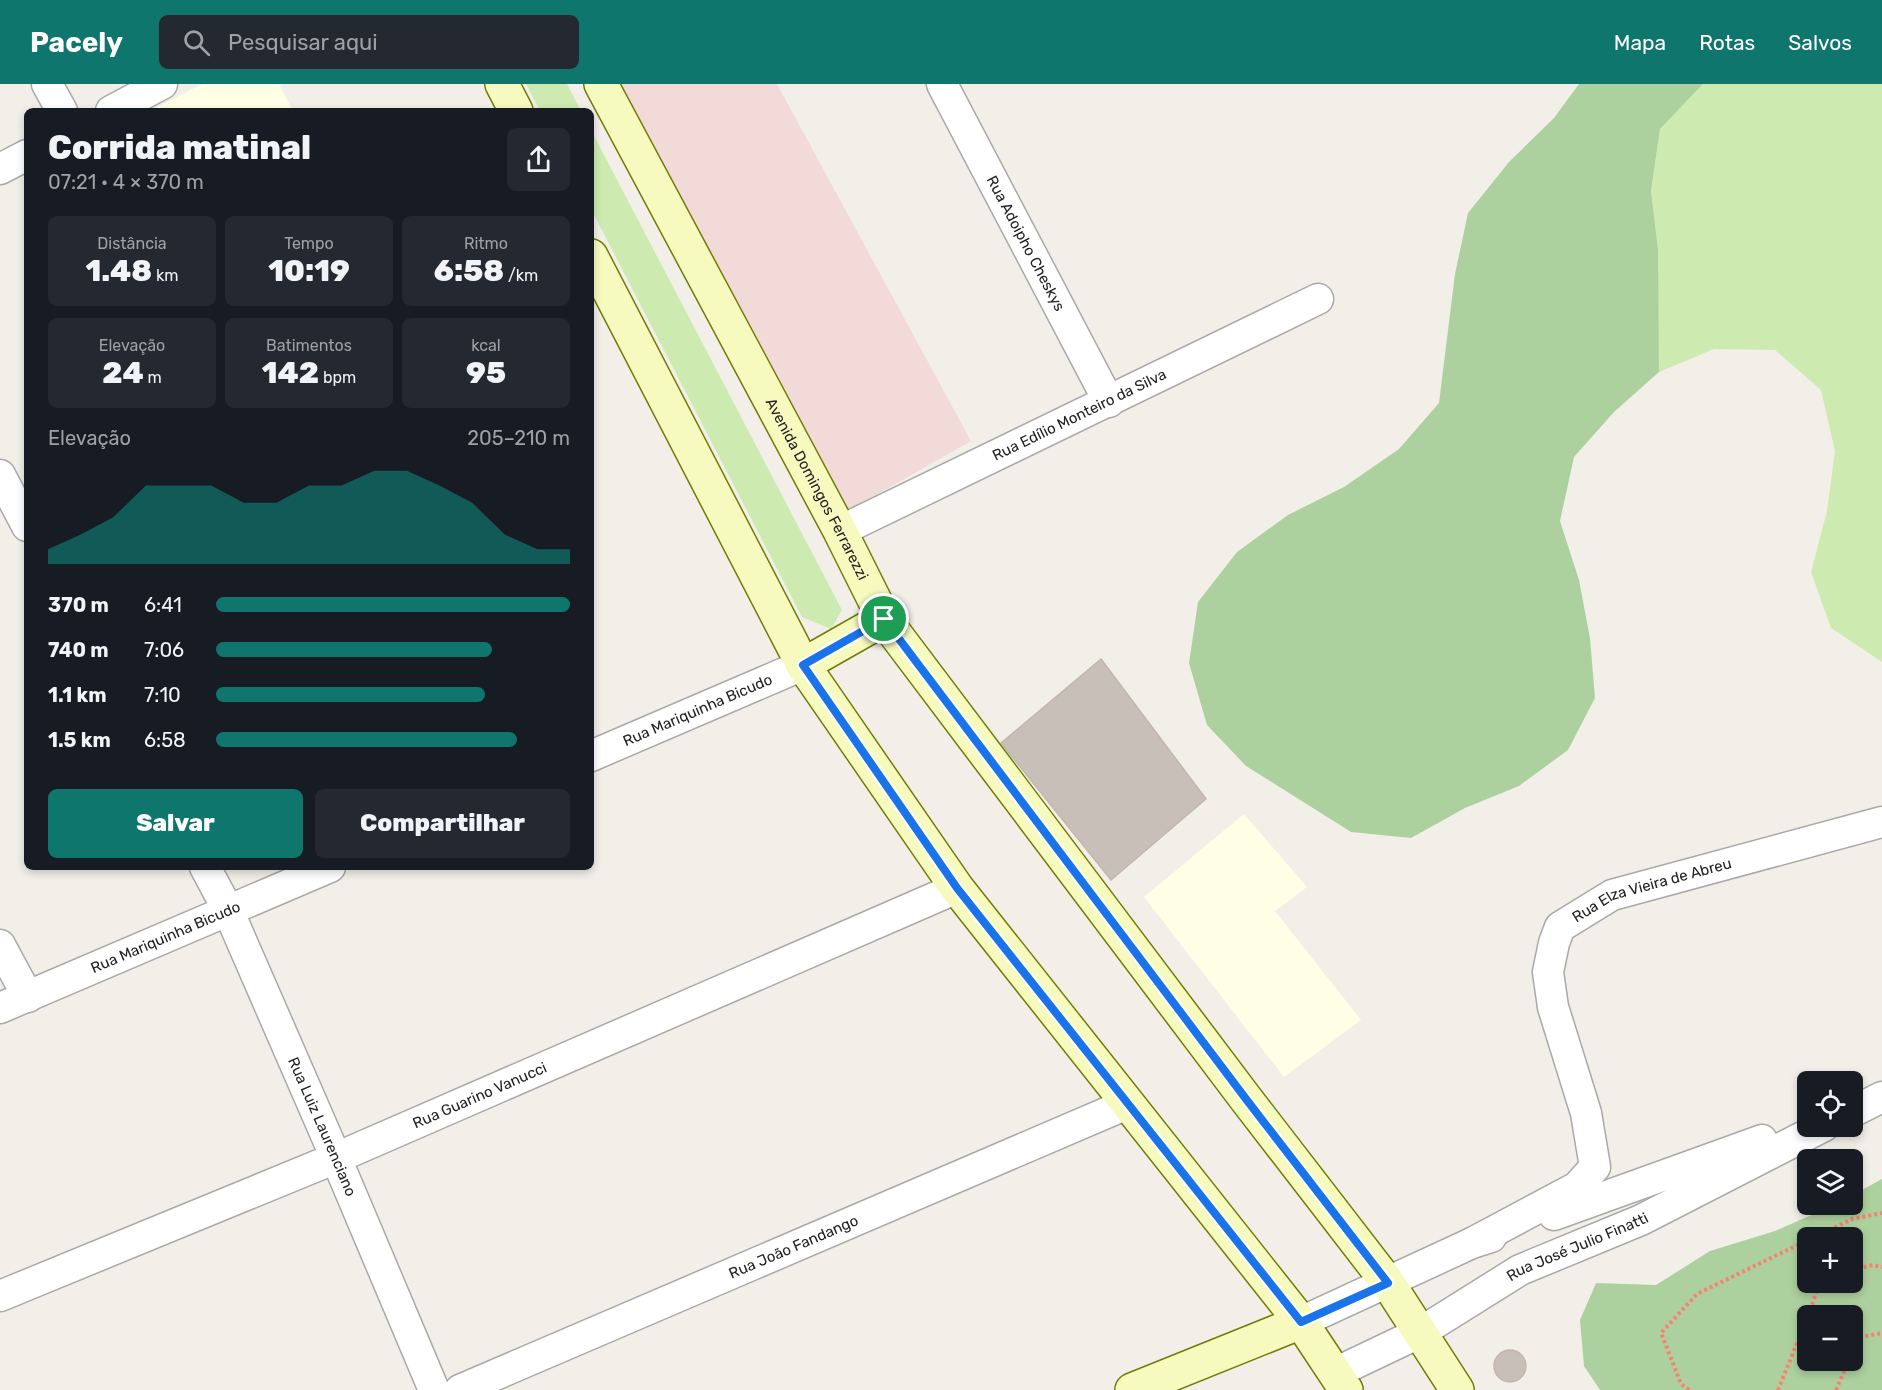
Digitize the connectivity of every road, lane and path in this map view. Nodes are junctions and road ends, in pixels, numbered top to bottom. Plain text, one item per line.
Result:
1 (47, 84) edge
2 (162, 84) edge
3 (502, 84) edge
4 (601, 84) edge
5 (942, 84) edge
6 (60, 108) edge
7 (117, 108) edge
8 (514, 108) edge
9 (24, 157) edge
10 (0, 169) edge
11 (594, 262) edge
12 (1318, 299) dead end
13 (1108, 402) junction
14 (0, 475) edge
15 (24, 520) edge
16 (840, 531) junction
17 (884, 619) junction
18 (803, 665) junction
19 (594, 755) edge
20 (1882, 822) edge
21 (207, 870) edge
22 (323, 870) edge
23 (957, 888) junction
24 (228, 910) junction
25 (0, 945) edge
26 (28, 997) junction
27 (0, 1008) edge
28 (1882, 1097) edge
29 (1863, 1103) edge
30 (1127, 1104) junction
31 (1863, 1106) edge
32 (1797, 1127) edge
33 (1803, 1137) edge
34 (336, 1158) junction
35 (1882, 1213) edge
36 (1836, 1227) edge
37 (1472, 1243) junction
38 (1797, 1245) edge
39 (1863, 1267) edge
40 (1882, 1267) edge
41 (1388, 1283) junction
42 (0, 1296) edge
43 (1301, 1322) junction
44 (1421, 1332) junction
45 (1882, 1333) edge
46 (1863, 1337) edge
47 (1797, 1343) edge
48 (1844, 1371) edge
49 (1340, 1382) edge
50 (434, 1390) edge
51 (460, 1390) edge
52 (1132, 1390) edge
53 (1457, 1390) edge
54 (1689, 1390) edge
55 (1778, 1390) edge
56 (1836, 1390) edge

1 - 6 street
2 - 7 street
3 - 8 main road
4 - 16 main road, Avenida Domingos Ferrarezzi
5 - 13 street, Rua Adoipho Cheskys
9 - 10 street
11 - 18 main road
12 - 13 street, Rua Edílio Monteiro da Silva
13 - 16 street, Rua Edílio Monteiro da Silva
14 - 15 street
16 - 17 main road, Avenida Domingos Ferrarezzi
17 - 18 main road
17 - 41 main road, Avenida Domingos Ferrarezzi
18 - 19 street, Rua Mariquinha Bicudo
18 - 23 main road
20 - 37 street, Rua Elza Vieira de Abreu
21 - 24 street, Rua Luiz Laurenciano
22 - 24 street, Rua Mariquinha Bicudo
23 - 30 main road
23 - 34 street, Rua Guarino Vanucci
24 - 26 street, Rua Mariquinha Bicudo
24 - 34 street, Rua Luiz Laurenciano
25 - 26 street
26 - 27 street, Rua Mariquinha Bicudo
28 - 29 street
28 - 31 street
30 - 43 main road
30 - 51 street, Rua João Fandango
32 - 37 street
33 - 44 street, Rua José Julio Finatti
34 - 42 street, Rua Guarino Vanucci
34 - 50 street, Rua Luiz Laurenciano
35 - 36 path
37 - 41 street
38 - 54 path
39 - 40 path
41 - 43 street
41 - 44 main road, Avenida Domingos Ferrarezzi
43 - 49 main road
43 - 52 main road
44 - 49 street, Rua José Julio Finatti
44 - 53 main road, Avenida Domingos Ferrarezzi
45 - 46 path
47 - 55 path
48 - 56 path

